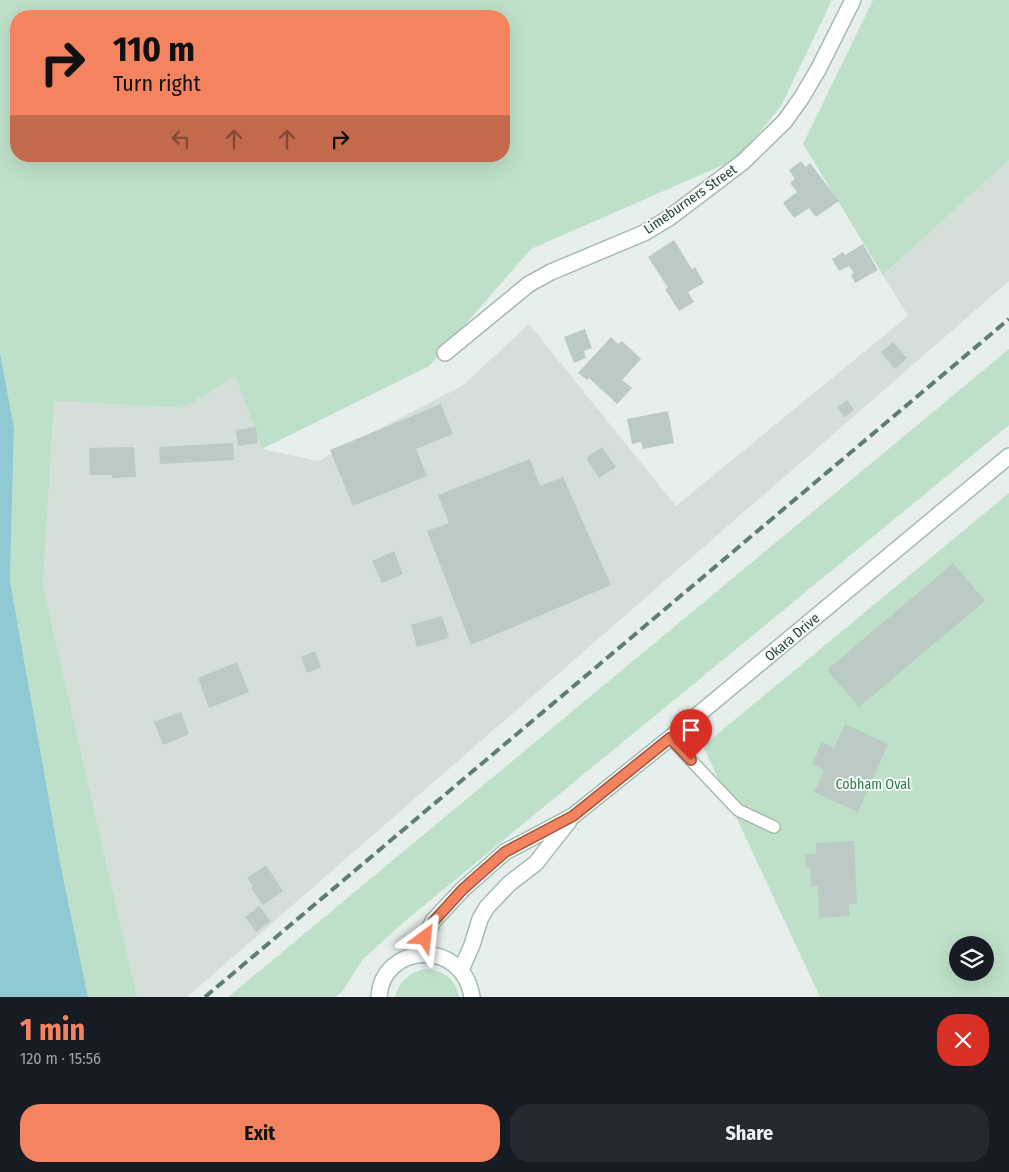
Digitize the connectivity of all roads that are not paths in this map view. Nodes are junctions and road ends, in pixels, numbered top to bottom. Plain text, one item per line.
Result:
1 (853, 0) edge
2 (445, 353) dead end
3 (1009, 456) edge
4 (670, 738) junction
5 (573, 816) junction
6 (774, 827) dead end
7 (417, 955) junction
8 (461, 970) junction
9 (378, 996) edge
10 (472, 997) edge

1 - 2 main road, Limeburners Street
3 - 4 main road, Okara Drive
4 - 5 main road, Okara Drive
4 - 6 lane
5 - 7 main road, Okara Drive
5 - 8 main road, Okara Drive
7 - 8 main road
7 - 9 main road
8 - 10 main road

